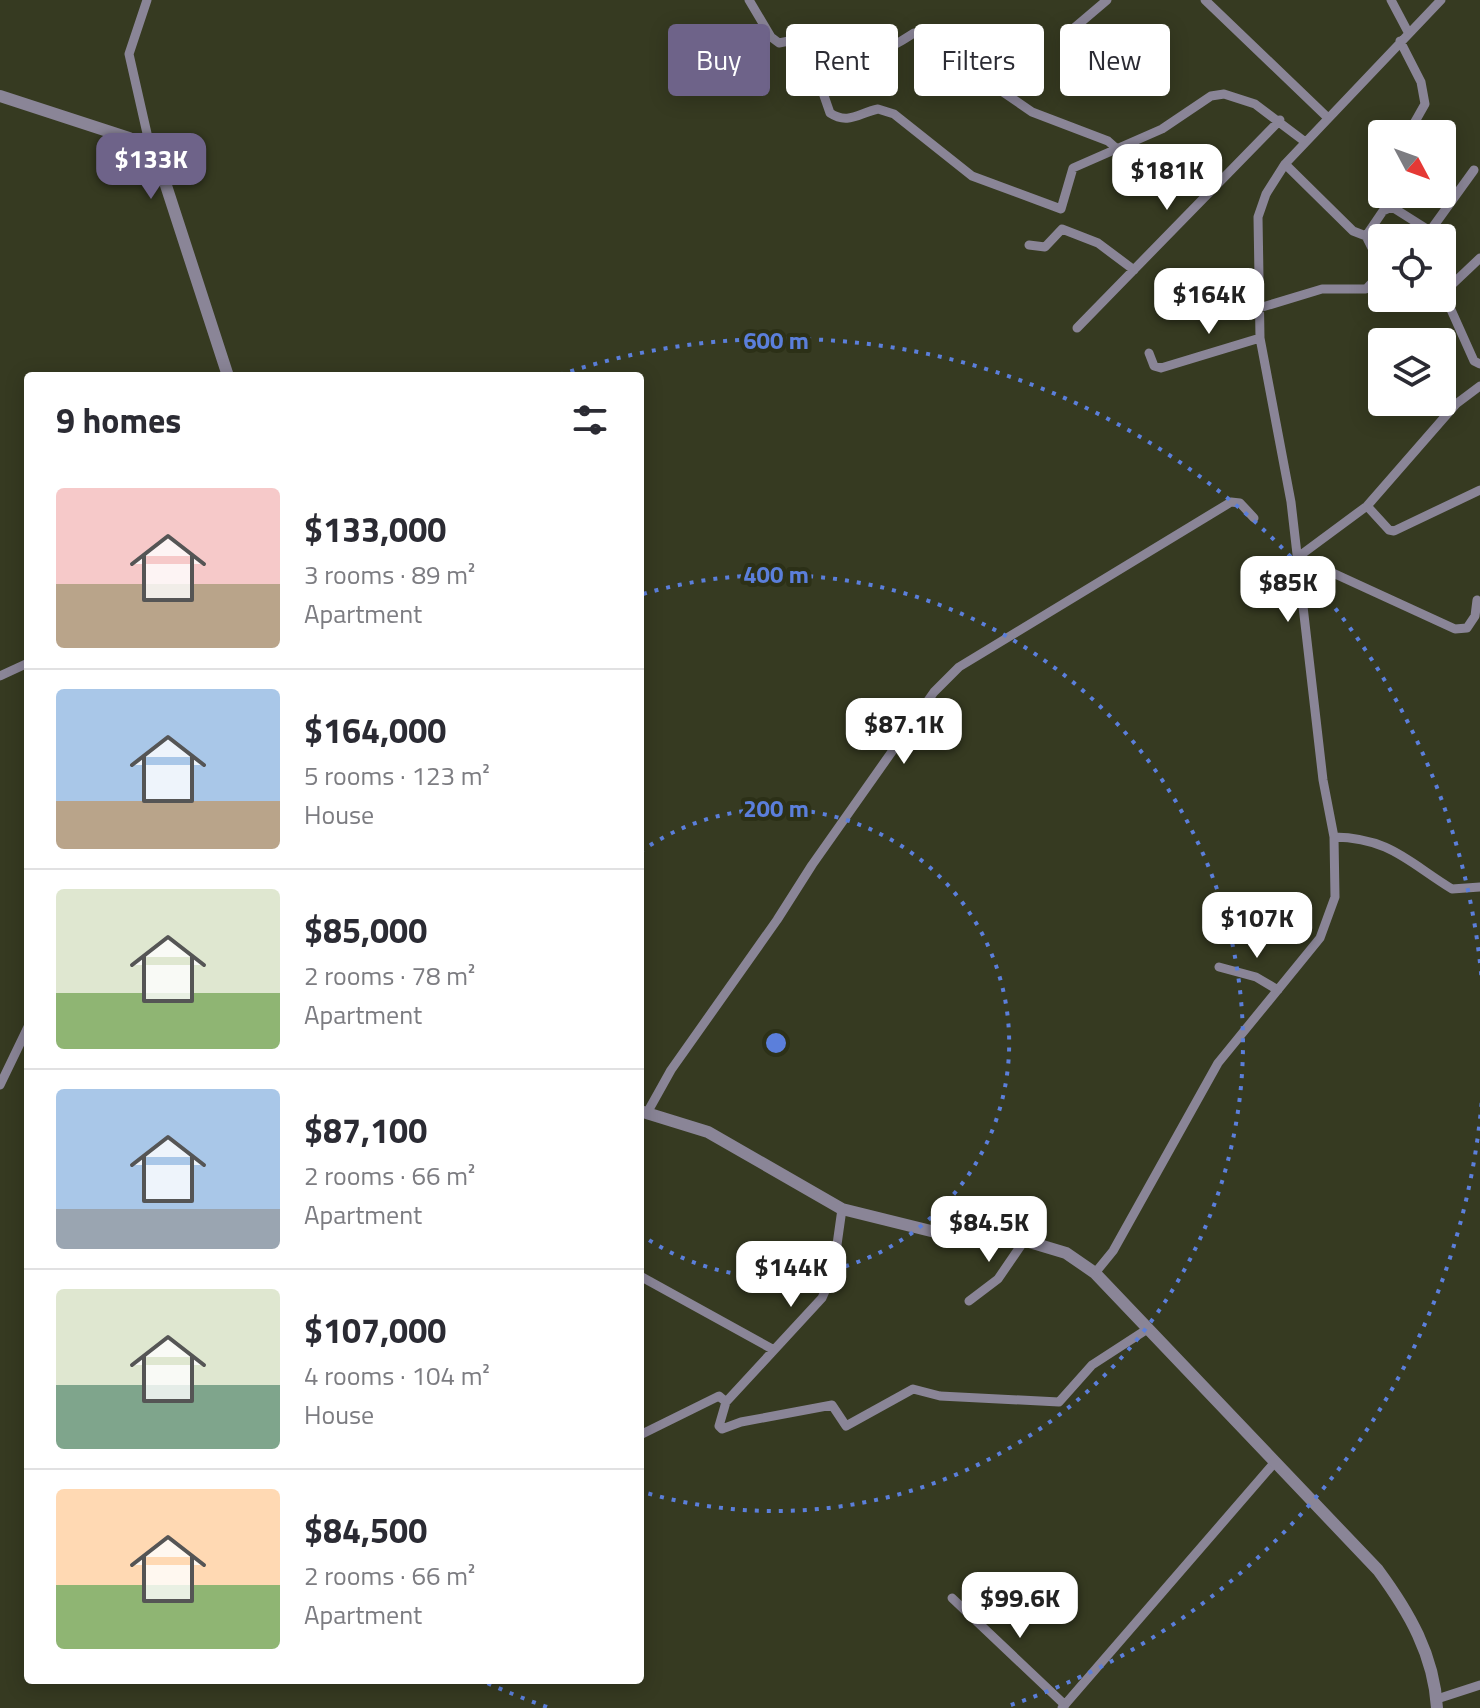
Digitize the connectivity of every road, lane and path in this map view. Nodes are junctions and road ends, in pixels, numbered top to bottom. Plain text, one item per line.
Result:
1 (147, 0) edge
2 (749, 0) edge
3 (1107, 0) edge
4 (1205, 0) edge
5 (1391, 0) edge
6 (1441, 0) edge
7 (1079, 24) edge
8 (1408, 32) junction
9 (1400, 41) junction
10 (786, 42) edge
11 (898, 45) edge
12 (0, 96) edge
13 (824, 96) edge
14 (1327, 117) junction
15 (1280, 120) junction
16 (1416, 120) edge
17 (1304, 141) junction
18 (1117, 149) junction
19 (151, 151) junction
20 (1285, 164) junction
21 (1474, 170) dead end
22 (1456, 195) edge
23 (1386, 208) edge
24 (1389, 208) edge
25 (1447, 208) edge
26 (1061, 209) junction
27 (1062, 229) junction
28 (1366, 236) junction
29 (1368, 240) edge
30 (1029, 245) dead end
31 (1480, 258) edge
32 (1134, 270) junction
33 (1456, 281) edge
34 (1368, 287) edge
35 (1259, 308) junction
36 (1451, 312) edge
37 (1077, 328) dead end
38 (1260, 338) junction
39 (1149, 353) dead end
40 (1480, 364) edge
41 (227, 372) edge
42 (1480, 386) edge
43 (1480, 490) edge
44 (1367, 506) junction
45 (1254, 518) dead end
46 (1298, 557) junction
47 (1278, 598) dead end
48 (1301, 600) junction
49 (1477, 600) dead end
50 (24, 665) edge
51 (0, 676) edge
52 (1334, 837) junction
53 (1480, 887) edge
54 (1219, 967) dead end
55 (1278, 990) junction
56 (24, 1035) edge
57 (0, 1085) edge
58 (644, 1112) edge
59 (842, 1209) junction
60 (1024, 1241) junction
61 (1095, 1273) junction
62 (644, 1278) edge
63 (969, 1301) dead end
64 (1149, 1328) junction
65 (774, 1350) junction
66 (726, 1402) junction
67 (644, 1433) edge
68 (1275, 1462) junction
69 (952, 1598) dead end
70 (1480, 1685) edge
71 (1437, 1703) edge
72 (1064, 1706) edge

1 - 19 street
2 - 10 street
3 - 7 street
4 - 14 street
5 - 8 street
6 - 8 street
8 - 9 street
9 - 14 street
9 - 16 street
11 - 18 street
12 - 19 street
13 - 26 street
14 - 17 street
15 - 17 street
15 - 18 street
15 - 32 street
17 - 20 street
18 - 26 street
19 - 41 street
20 - 28 street
20 - 35 street
21 - 22 street
23 - 28 street
24 - 25 street
26 - 27 street
27 - 30 street
27 - 32 street
28 - 29 street
31 - 33 street
32 - 37 street
34 - 35 street
35 - 38 street
36 - 40 street
38 - 39 street
38 - 46 street
42 - 44 street
43 - 44 street
44 - 46 street
45 - 58 street
46 - 48 street
46 - 49 street
47 - 48 street
48 - 52 street
50 - 51 street
52 - 53 street
52 - 55 street
54 - 55 street
55 - 61 street
56 - 57 street
58 - 59 street
59 - 60 street
59 - 65 street
60 - 61 street
60 - 63 street
61 - 64 street
62 - 65 street
64 - 66 street
64 - 68 street
65 - 66 street
66 - 67 street
68 - 71 street
68 - 72 street
69 - 72 street
70 - 71 street

